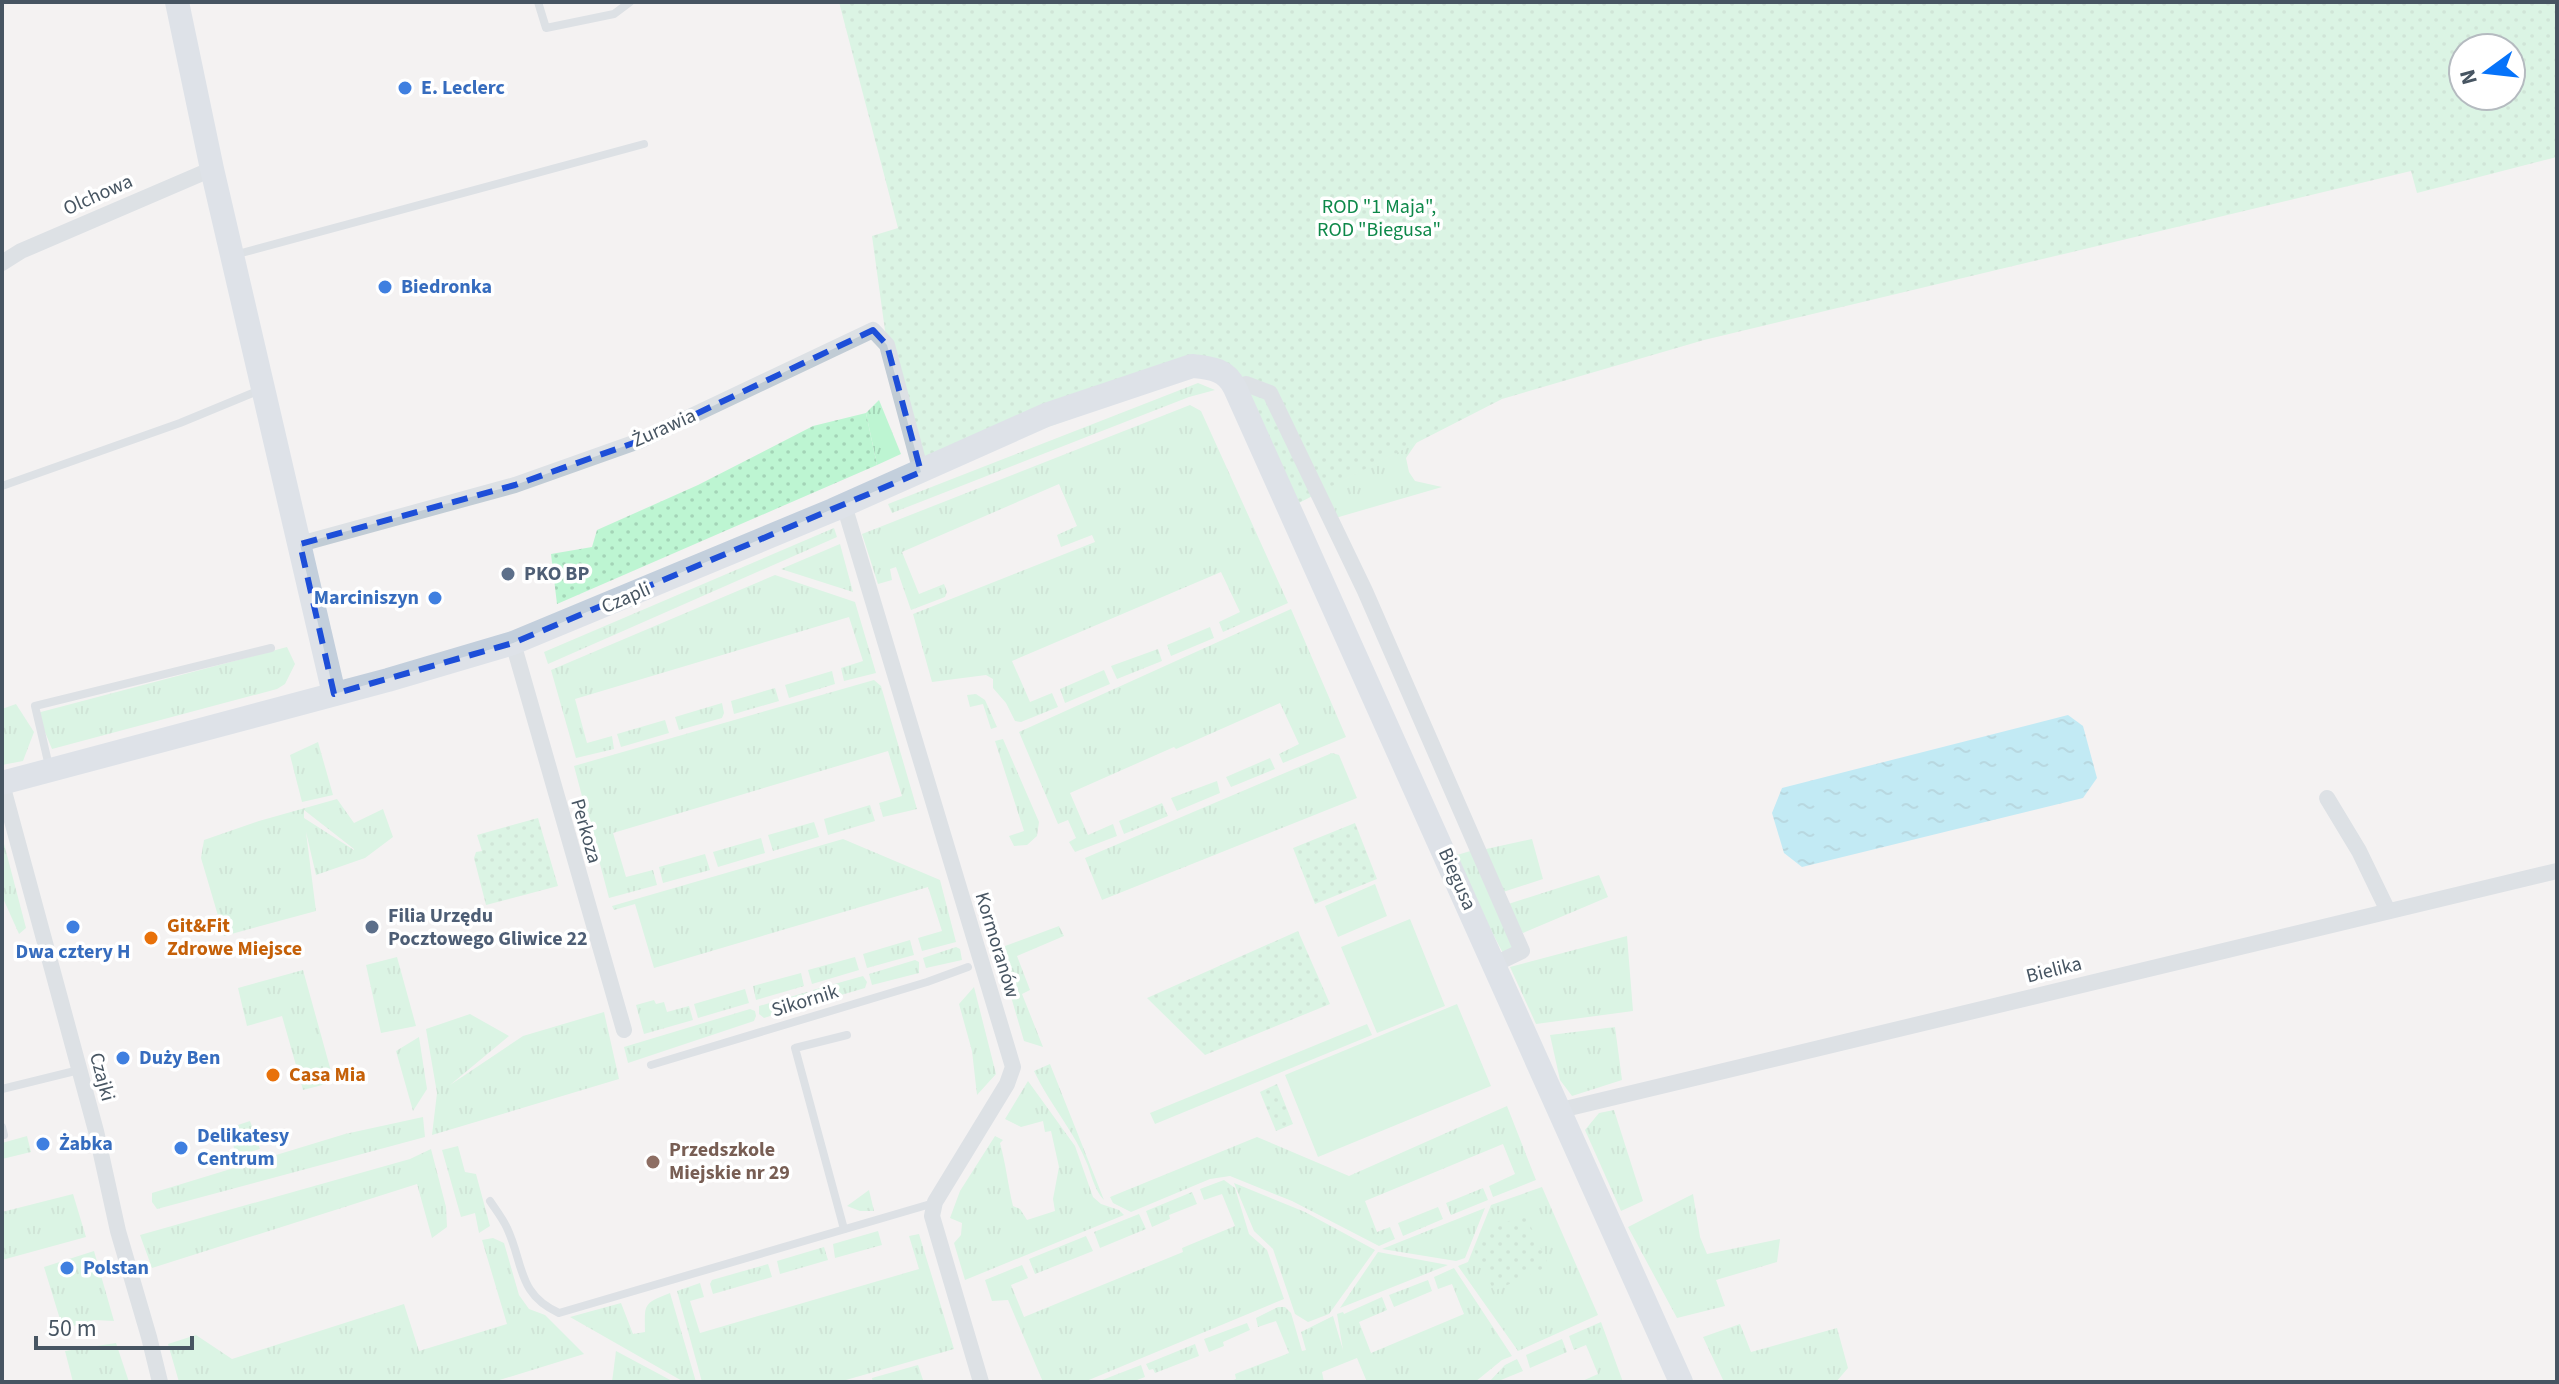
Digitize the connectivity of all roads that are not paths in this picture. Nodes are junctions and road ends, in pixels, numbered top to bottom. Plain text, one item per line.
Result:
1 (177, 2) edge
2 (538, 2) edge
3 (630, 2) edge
4 (644, 144) dead end
5 (212, 169) junction
6 (233, 255) junction
7 (2, 263) edge
8 (1232, 383) junction
9 (264, 389) junction
10 (921, 472) junction
11 (2, 486) edge
12 (844, 505) junction
13 (300, 544) junction
14 (513, 643) junction
15 (271, 648) dead end
16 (334, 694) junction
17 (50, 771) junction
18 (2, 783) edge
19 (2327, 798) dead end
20 (2557, 871) edge
21 (2388, 911) junction
22 (1495, 964) junction
23 (968, 967) dead end
24 (624, 1030) dead end
25 (847, 1035) dead end
26 (651, 1065) dead end
27 (79, 1070) junction
28 (2, 1089) edge
29 (1561, 1110) junction
30 (490, 1201) dead end
31 (935, 1202) junction
32 (844, 1229) junction
33 (160, 1382) edge
34 (981, 1382) edge
35 (1681, 1382) edge

1 - 5 street
2 - 3 lane
4 - 6 lane
5 - 6 street
5 - 7 street, Olchowa
6 - 9 street
8 - 10 street, Czapli
8 - 22 street, Biegusa
8 - 22 street
9 - 11 lane
9 - 13 street
10 - 12 street, Czapli
10 - 13 street, Żurawia
12 - 14 street, Czapli
12 - 31 street, Kormoranów
13 - 16 street
14 - 16 street, Czapli
14 - 24 street, Perkoza
15 - 17 lane
16 - 17 street, Czapli
17 - 18 street, Czapli
18 - 27 street, Czajki
19 - 21 street
20 - 21 street, Bielika
21 - 29 street, Bielika
22 - 29 street, Biegusa
23 - 26 lane, Sikornik
25 - 32 lane
27 - 28 lane
27 - 33 street, Czajki
29 - 35 street, Biegusa
30 - 32 lane
31 - 32 lane
31 - 34 street

